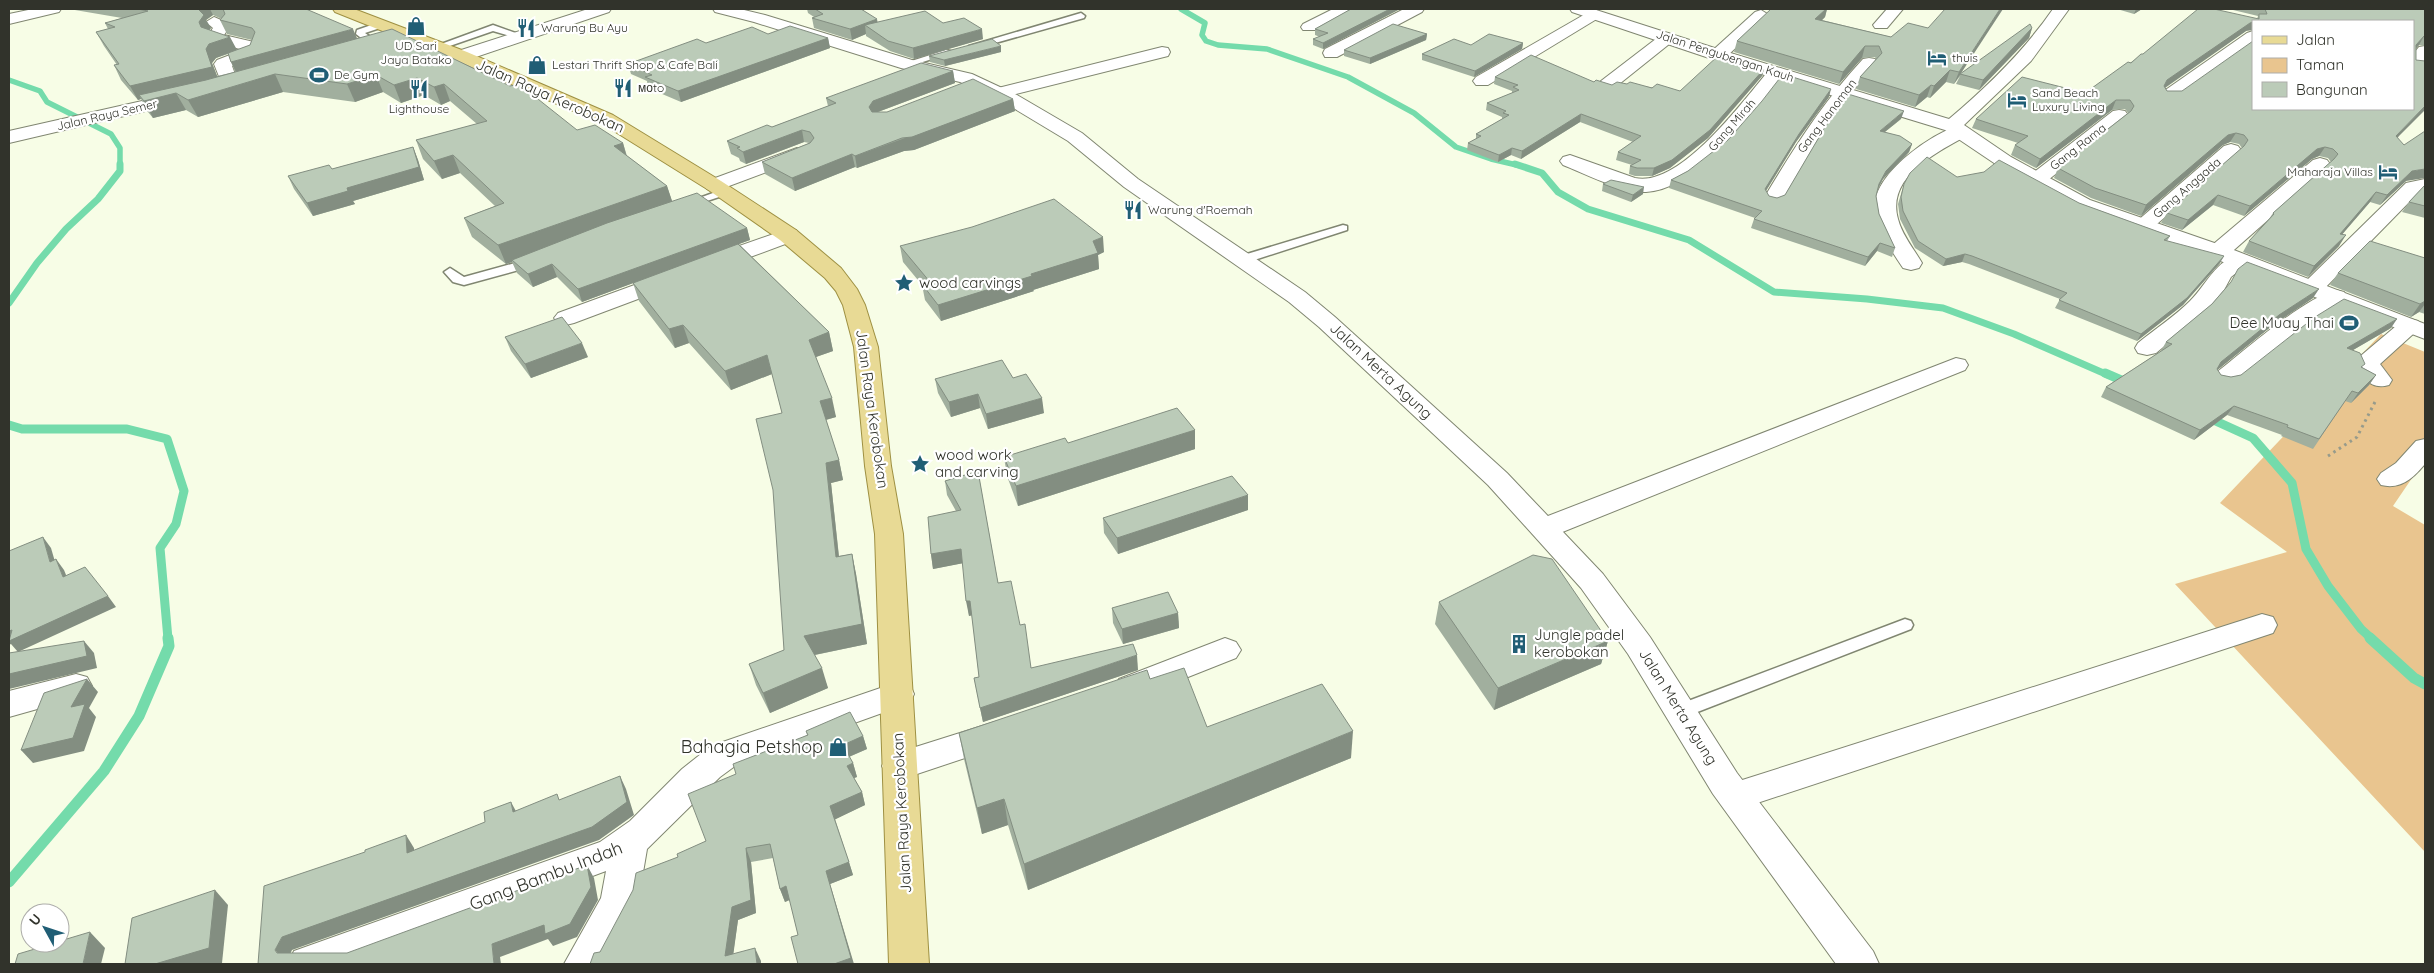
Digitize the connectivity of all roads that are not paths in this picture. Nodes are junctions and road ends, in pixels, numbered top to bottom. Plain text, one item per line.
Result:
1 (53, 9) edge
2 (341, 9) edge
3 (603, 9) edge
4 (721, 9) edge
5 (1345, 9) edge
6 (1416, 9) edge
7 (1578, 9) edge
8 (1895, 9) edge
9 (2061, 9) edge
10 (1601, 13) edge
11 (1760, 15) dead end
12 (1081, 16) dead end
13 (9, 19) edge
14 (214, 22) dead end
15 (380, 25) junction
16 (1881, 25) dead end
17 (1310, 27) dead end
18 (408, 36) junction
19 (520, 36) junction
20 (2252, 37) edge
21 (1667, 38) junction
22 (376, 45) junction
23 (357, 50) edge
24 (450, 51) junction
25 (1162, 52) dead end
26 (1331, 53) dead end
27 (1718, 55) junction
28 (1869, 63) dead end
29 (907, 64) junction
30 (1776, 73) junction
31 (1482, 81) dead end
32 (975, 82) junction
33 (1607, 85) edge
34 (950, 92) edge
35 (1000, 93) junction
36 (1841, 93) junction
37 (2170, 95) edge
38 (2119, 115) dead end
39 (1956, 129) junction
40 (9, 137) edge
41 (805, 150) edge
42 (2231, 150) dead end
43 (1570, 161) dead end
44 (2320, 164) dead end
45 (2036, 180) junction
46 (2425, 185) edge
47 (719, 188) junction
48 (1774, 198) edge
49 (670, 210) edge
50 (2143, 226) junction
51 (1343, 228) dead end
52 (788, 235) junction
53 (2218, 252) junction
54 (546, 257) edge
55 (1241, 260) junction
56 (2240, 260) junction
57 (1910, 263) dead end
58 (450, 272) dead end
59 (2312, 288) junction
60 (2336, 297) junction
61 (566, 318) dead end
62 (2418, 329) edge
63 (2147, 348) dead end
64 (1956, 365) dead end
65 (2225, 378) edge
66 (2380, 380) road end
67 (2425, 447) edge
68 (2391, 479) dead end
69 (1545, 528) junction
70 (1905, 625) dead end
71 (2262, 625) dead end
72 (1225, 650) dead end
73 (76, 686) edge
74 (898, 694) junction
75 (1102, 698) edge
76 (9, 704) edge
77 (1681, 711) junction
78 (1030, 723) edge
79 (899, 766) junction
80 (1736, 796) junction
81 (630, 844) junction
82 (308, 964) edge
83 (584, 964) edge
84 (909, 964) edge
85 (1859, 964) edge

1 - 13 street
2 - 15 main road, Jalan Raya Kerobokan
3 - 19 street
4 - 29 street, Jalan Merta Agung
5 - 17 street
6 - 26 street
7 - 10 street, Jalan Pengubengan Kauh
8 - 16 street
9 - 39 street
10 - 21 street, Jalan Pengubengan Kauh
10 - 31 street
11 - 27 street
12 - 29 lane
14 - 40 street, Jalan Raya Semer
15 - 18 main road, Jalan Raya Kerobokan
15 - 22 lane
18 - 22 street
18 - 24 main road, Jalan Raya Kerobokan
19 - 24 street
19 - 24 lane
20 - 37 street
21 - 27 street, Jalan Pengubengan Kauh
21 - 33 street
22 - 23 street
24 - 47 main road, Jalan Raya Kerobokan
25 - 35 street
27 - 30 street, Jalan Pengubengan Kauh
28 - 36 street, Gang Hanoman
29 - 32 street, Jalan Merta Agung
30 - 36 street, Jalan Pengubengan Kauh
30 - 43 street, Gang Mirah
32 - 34 street
32 - 35 street, Jalan Merta Agung
35 - 55 street, Jalan Merta Agung
36 - 39 street, Jalan Pengubengan Kauh
36 - 48 street, Gang Hanoman
38 - 45 street, Gang Rama
39 - 45 street, Jalan Pengubengan Kauh
39 - 57 street
41 - 47 street
42 - 50 street, Gang Anggada
44 - 53 street
45 - 50 street, Jalan Pengubengan Kauh
46 - 59 street
47 - 49 lane
47 - 52 main road, Jalan Raya Kerobokan
50 - 53 street, Jalan Pengubengan Kauh
51 - 55 lane
52 - 61 street
52 - 74 main road, Jalan Raya Kerobokan
53 - 56 street, Jalan Pengubengan Kauh
54 - 58 lane
55 - 69 street, Jalan Merta Agung
56 - 59 street, Jalan Pengubengan Kauh
56 - 63 street
59 - 60 street, Jalan Pengubengan Kauh
60 - 62 street, Jalan Pengubengan Kauh
60 - 65 street
62 - 66 street
64 - 69 street
67 - 68 street
69 - 77 street, Jalan Merta Agung
70 - 77 lane
71 - 80 street
72 - 75 street
73 - 76 street
74 - 79 main road, Jalan Raya Kerobokan
74 - 81 street, Gang Bambu Indah
77 - 80 street, Jalan Merta Agung
78 - 79 street
79 - 84 main road, Jalan Raya Kerobokan
80 - 85 street, Jalan Merta Agung
81 - 82 street, Gang Bambu Indah
81 - 83 street

